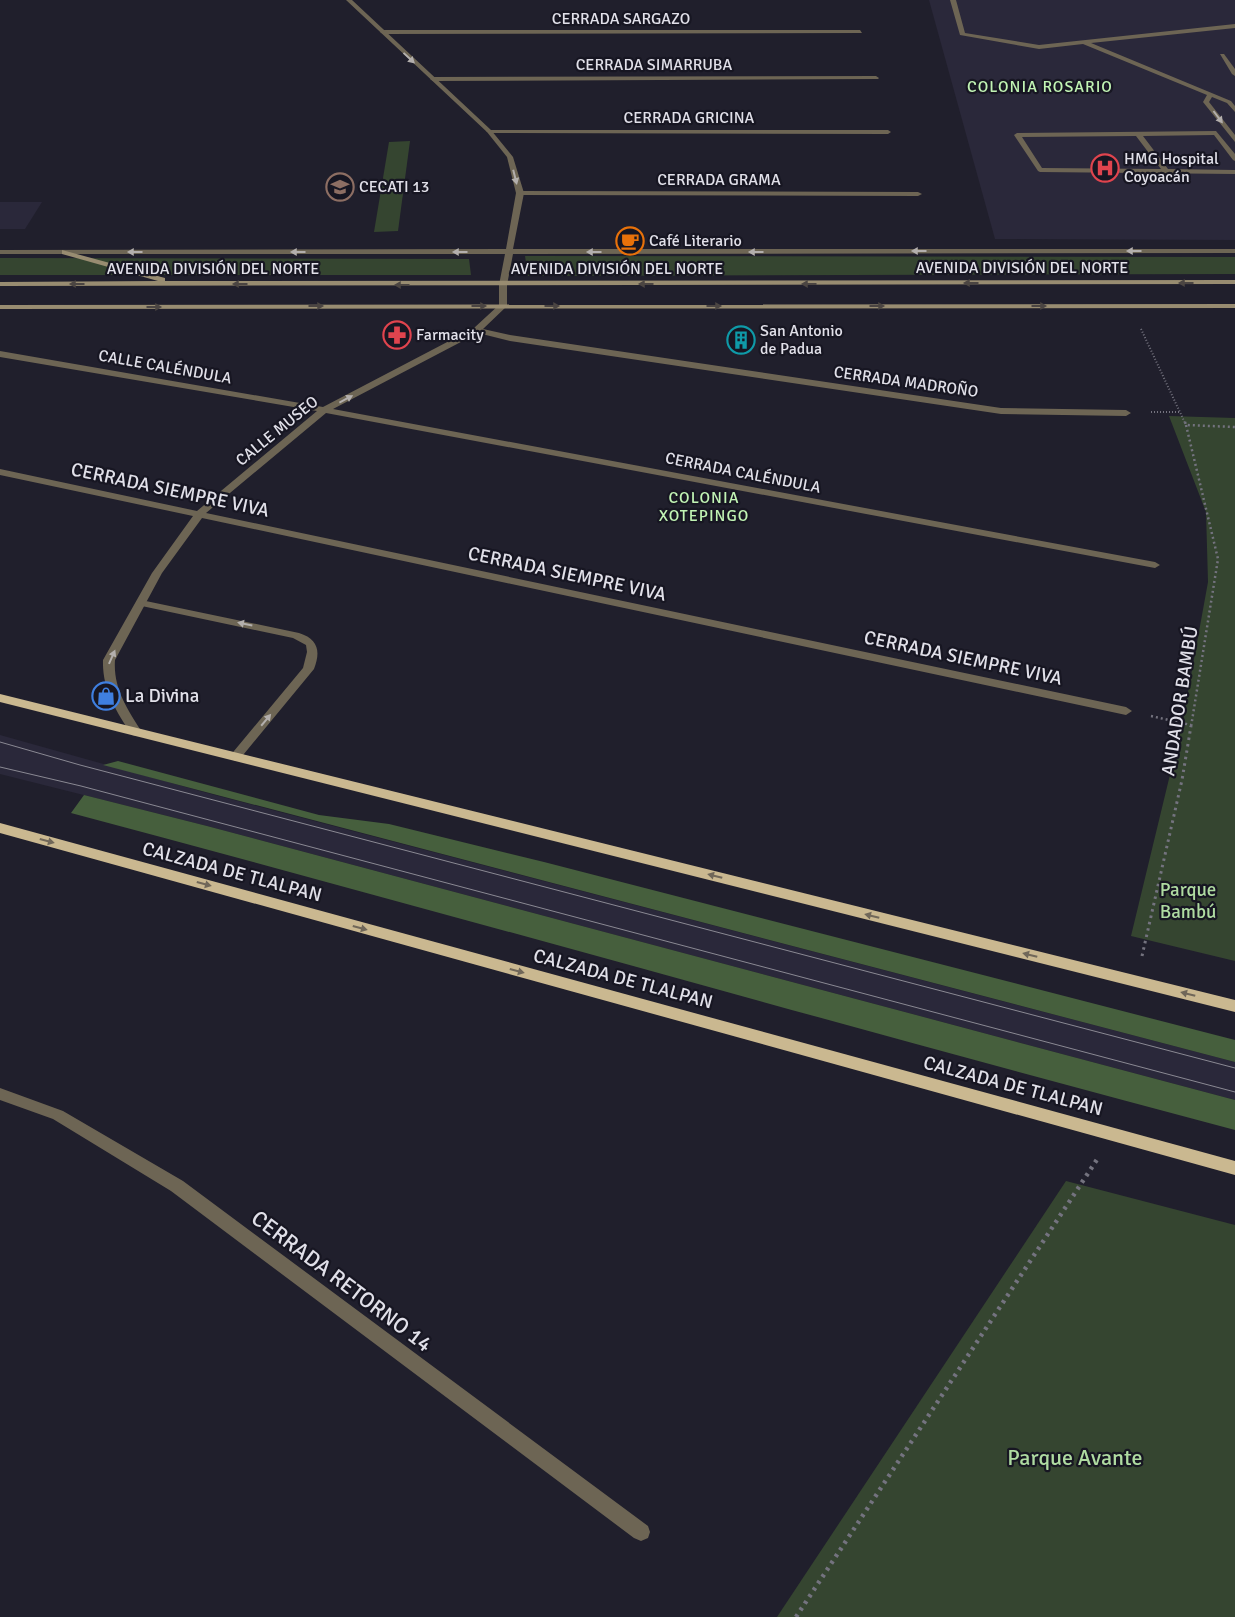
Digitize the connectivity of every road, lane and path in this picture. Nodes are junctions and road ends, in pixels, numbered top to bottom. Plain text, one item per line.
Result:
1 (348, 0) edge
2 (953, 0) edge
3 (1235, 26) edge
4 (383, 32) junction
5 (860, 32) dead end
6 (1082, 42) junction
7 (1222, 55) dead end
8 (1235, 74) edge
9 (876, 78) dead end
10 (433, 79) junction
11 (1211, 94) junction
12 (1235, 110) edge
13 (489, 131) junction
14 (888, 132) dead end
15 (1138, 134) junction
16 (1235, 140) edge
17 (1235, 159) edge
18 (1166, 171) junction
19 (1235, 172) edge
20 (520, 194) junction
21 (918, 194) dead end
22 (1235, 251) edge
23 (0, 252) edge
24 (65, 252) junction
25 (509, 252) junction
26 (1235, 282) edge
27 (0, 284) edge
28 (176, 284) junction
29 (503, 285) junction
30 (503, 306) junction
31 (1130, 306) junction
32 (1235, 306) edge
33 (0, 307) edge
34 (477, 330) junction
35 (0, 354) edge
36 (324, 410) junction
37 (1126, 412) joint
38 (1180, 412) junction
39 (1186, 425) junction
40 (1235, 427) edge
41 (0, 472) edge
42 (200, 513) junction
43 (1156, 565) dead end
44 (141, 603) junction
45 (0, 698) edge
46 (1126, 711) joint
47 (1191, 725) junction
48 (136, 732) junction
49 (235, 757) junction
50 (0, 828) edge
51 (1136, 981) junction
52 (1235, 1006) edge
53 (0, 1094) edge
54 (1114, 1135) junction
55 (1235, 1168) edge
56 (641, 1532) dead end
57 (796, 1617) edge

1 - 4 street
2 - 6 street
3 - 6 street
4 - 5 street, CERRADA SARGAZO
4 -> 10 street
6 - 11 street
7 - 8 street
9 - 10 street, CERRADA SIMARRUBA
10 - 13 street
11 - 12 street
11 -> 16 street
13 - 14 street, CERRADA GRICINA
13 -> 20 street
15 - 17 street
15 - 18 street
15 - 18 street
18 - 19 street
20 - 21 street, CERRADA GRAMA
20 - 25 street
22 -> 25 street, AVENIDA DIVISIÓN DEL NORTE
23 - 24 street, AVENIDA DIVISIÓN DEL NORTE
25 -> 24 street, AVENIDA DIVISIÓN DEL NORTE
24 - 28 main road
25 - 29 street
26 -> 29 main road, AVENIDA DIVISIÓN DEL NORTE
28 -> 27 main road, AVENIDA DIVISIÓN DEL NORTE
29 -> 28 main road, AVENIDA DIVISIÓN DEL NORTE
29 - 30 street
30 -> 31 main road, AVENIDA DIVISIÓN DEL NORTE
33 -> 30 main road, AVENIDA DIVISIÓN DEL NORTE
30 - 34 street, CALLE MUSEO
31 - 32 main road, AVENIDA DIVISIÓN DEL NORTE
31 - 38 path, ANDADOR BAMBÚ
36 -> 34 street, CALLE MUSEO
34 - 37 street, CERRADA MADROÑO
35 - 36 street, CALLE CALÉNDULA
36 - 42 street, CALLE MUSEO
36 - 43 street, CERRADA CALÉNDULA
37 - 38 path
38 - 39 path, ANDADOR BAMBÚ
39 - 40 path
39 - 47 path, ANDADOR BAMBÚ
41 - 42 street, CERRADA SIEMPRE VIVA
42 - 44 street, CALLE MUSEO
42 - 46 street, CERRADA SIEMPRE VIVA
48 -> 44 street, CALLE MUSEO
49 -> 44 street
45 - 48 highway
46 - 47 path
47 - 51 path, ANDADOR BAMBÚ
48 - 49 highway
51 -> 49 highway
50 -> 54 highway, CALZADA DE TLALPAN
52 -> 51 highway
53 - 56 street, CERRADA RETORNO 14
54 - 55 highway, CALZADA DE TLALPAN
54 - 57 path

